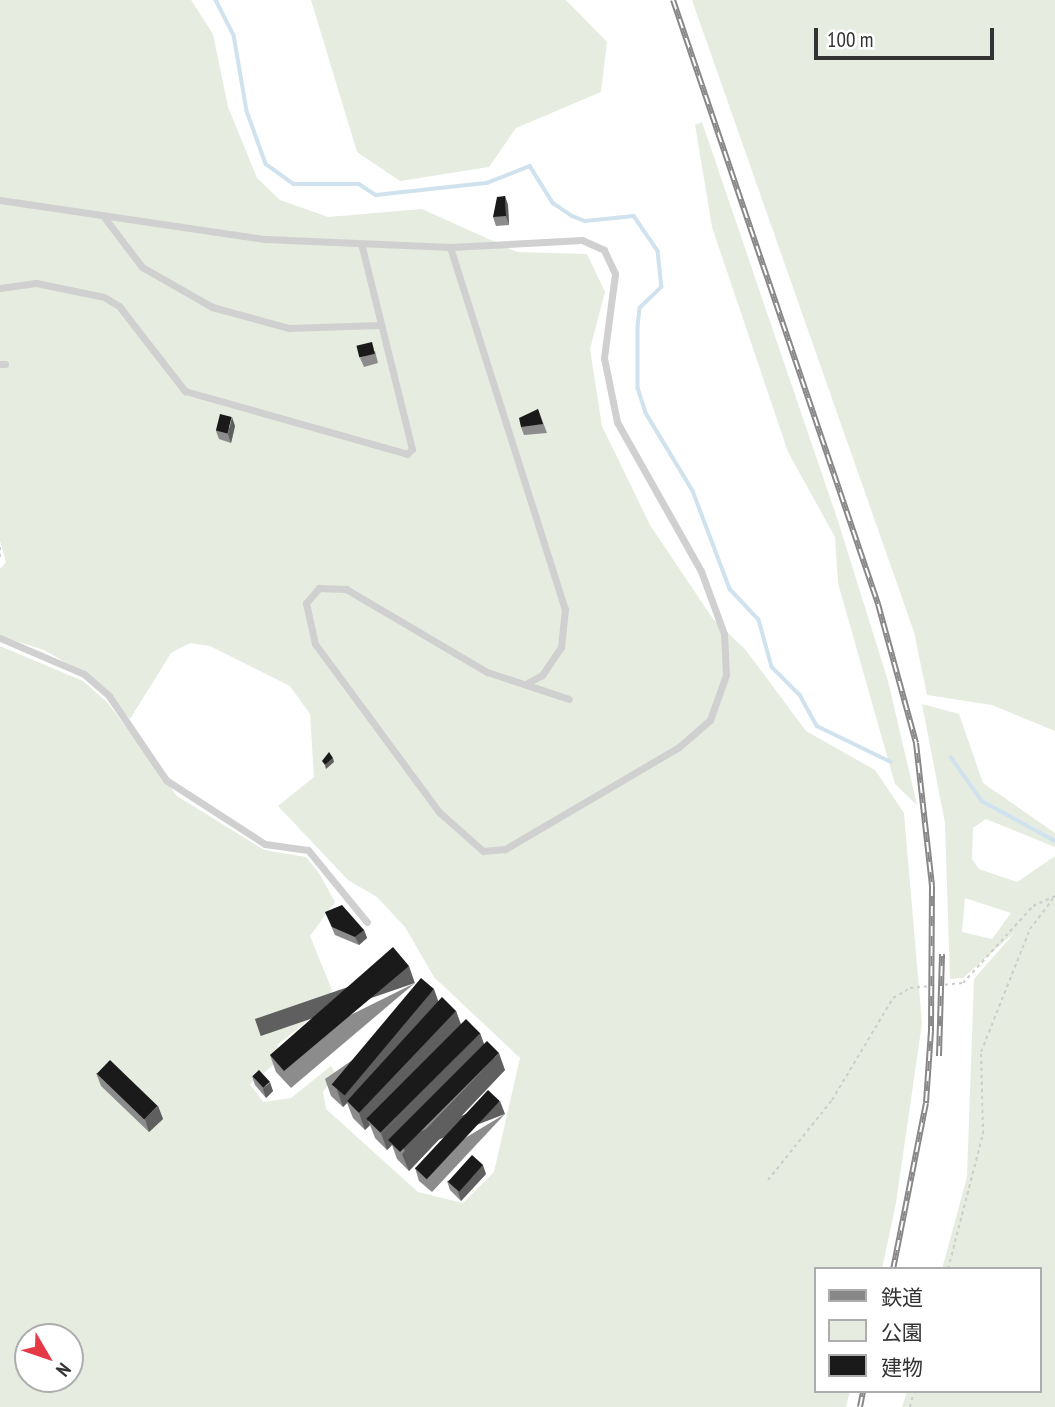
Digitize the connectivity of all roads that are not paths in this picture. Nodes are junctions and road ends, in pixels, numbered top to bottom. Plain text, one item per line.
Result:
1 (0, 200) edge
2 (104, 217) junction
3 (362, 247) junction
4 (450, 247) junction
5 (0, 288) edge
6 (379, 325) junction
7 (0, 638) edge
8 (526, 684) junction
9 (569, 698) dead end
10 (368, 922) dead end

1 - 2 lane
2 - 3 lane
2 - 6 lane
3 - 4 lane
3 - 6 lane
4 - 8 lane
4 - 8 lane
5 - 6 lane
7 - 10 lane
8 - 9 lane

